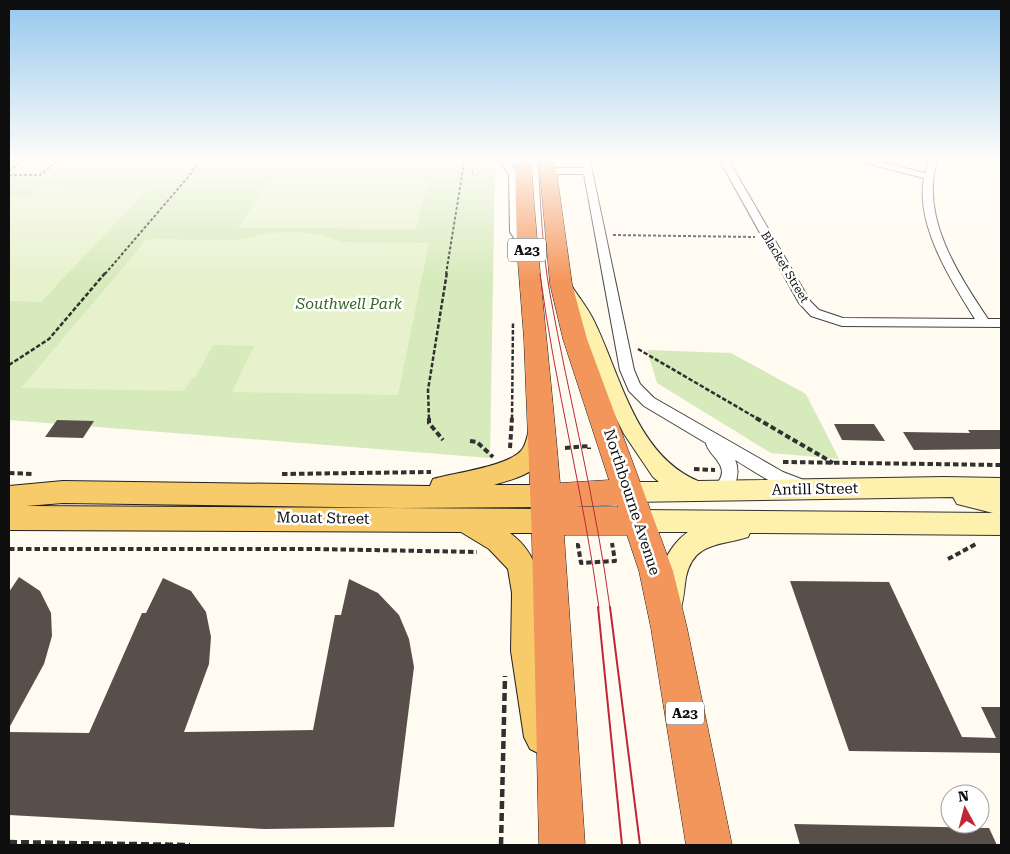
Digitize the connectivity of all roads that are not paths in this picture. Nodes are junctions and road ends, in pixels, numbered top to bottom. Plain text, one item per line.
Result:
1 (518, 201) edge
2 (551, 201) edge
3 (594, 201) edge
4 (747, 201) edge
5 (928, 201) edge
6 (562, 284) junction
7 (984, 323) junction
8 (1001, 323) edge
9 (540, 427) junction
10 (701, 433) junction
11 (694, 480) junction
12 (726, 481) junction
13 (944, 487) junction
14 (1001, 488) edge
15 (807, 489) junction
16 (9, 496) edge
17 (399, 497) junction
18 (633, 506) junction
19 (546, 508) junction
20 (9, 518) edge
21 (461, 520) junction
22 (998, 520) edge
23 (766, 522) junction
24 (669, 628) junction
25 (562, 845) edge
26 (709, 845) edge

1 - 9 highway, A23
2 - 6 highway, Northbourne Avenue / A23
3 - 10 street
4 - 7 street, Blacket Street
5 - 7 street
6 - 11 main road
6 - 18 highway, Northbourne Avenue / A23
7 - 8 street, Blacket Street
9 - 17 main road
9 - 19 highway, A23
10 - 12 street
10 - 15 street
11 - 12 main road, Antill Street
11 - 18 main road, Antill Street
12 - 15 main road, Antill Street
13 - 14 main road, Antill Street
13 - 15 main road, Antill Street
13 - 22 main road
16 - 17 main road, Mouat Street
17 - 19 main road, Mouat Street
18 - 19 highway, Mouat Street
18 - 23 main road
18 - 24 highway, Northbourne Avenue / A23
19 - 21 main road, Mouat Street
19 - 25 highway, A23
20 - 21 main road, Mouat Street
21 - 25 main road
22 - 23 main road
23 - 24 main road
24 - 26 highway, Northbourne Avenue / A23

